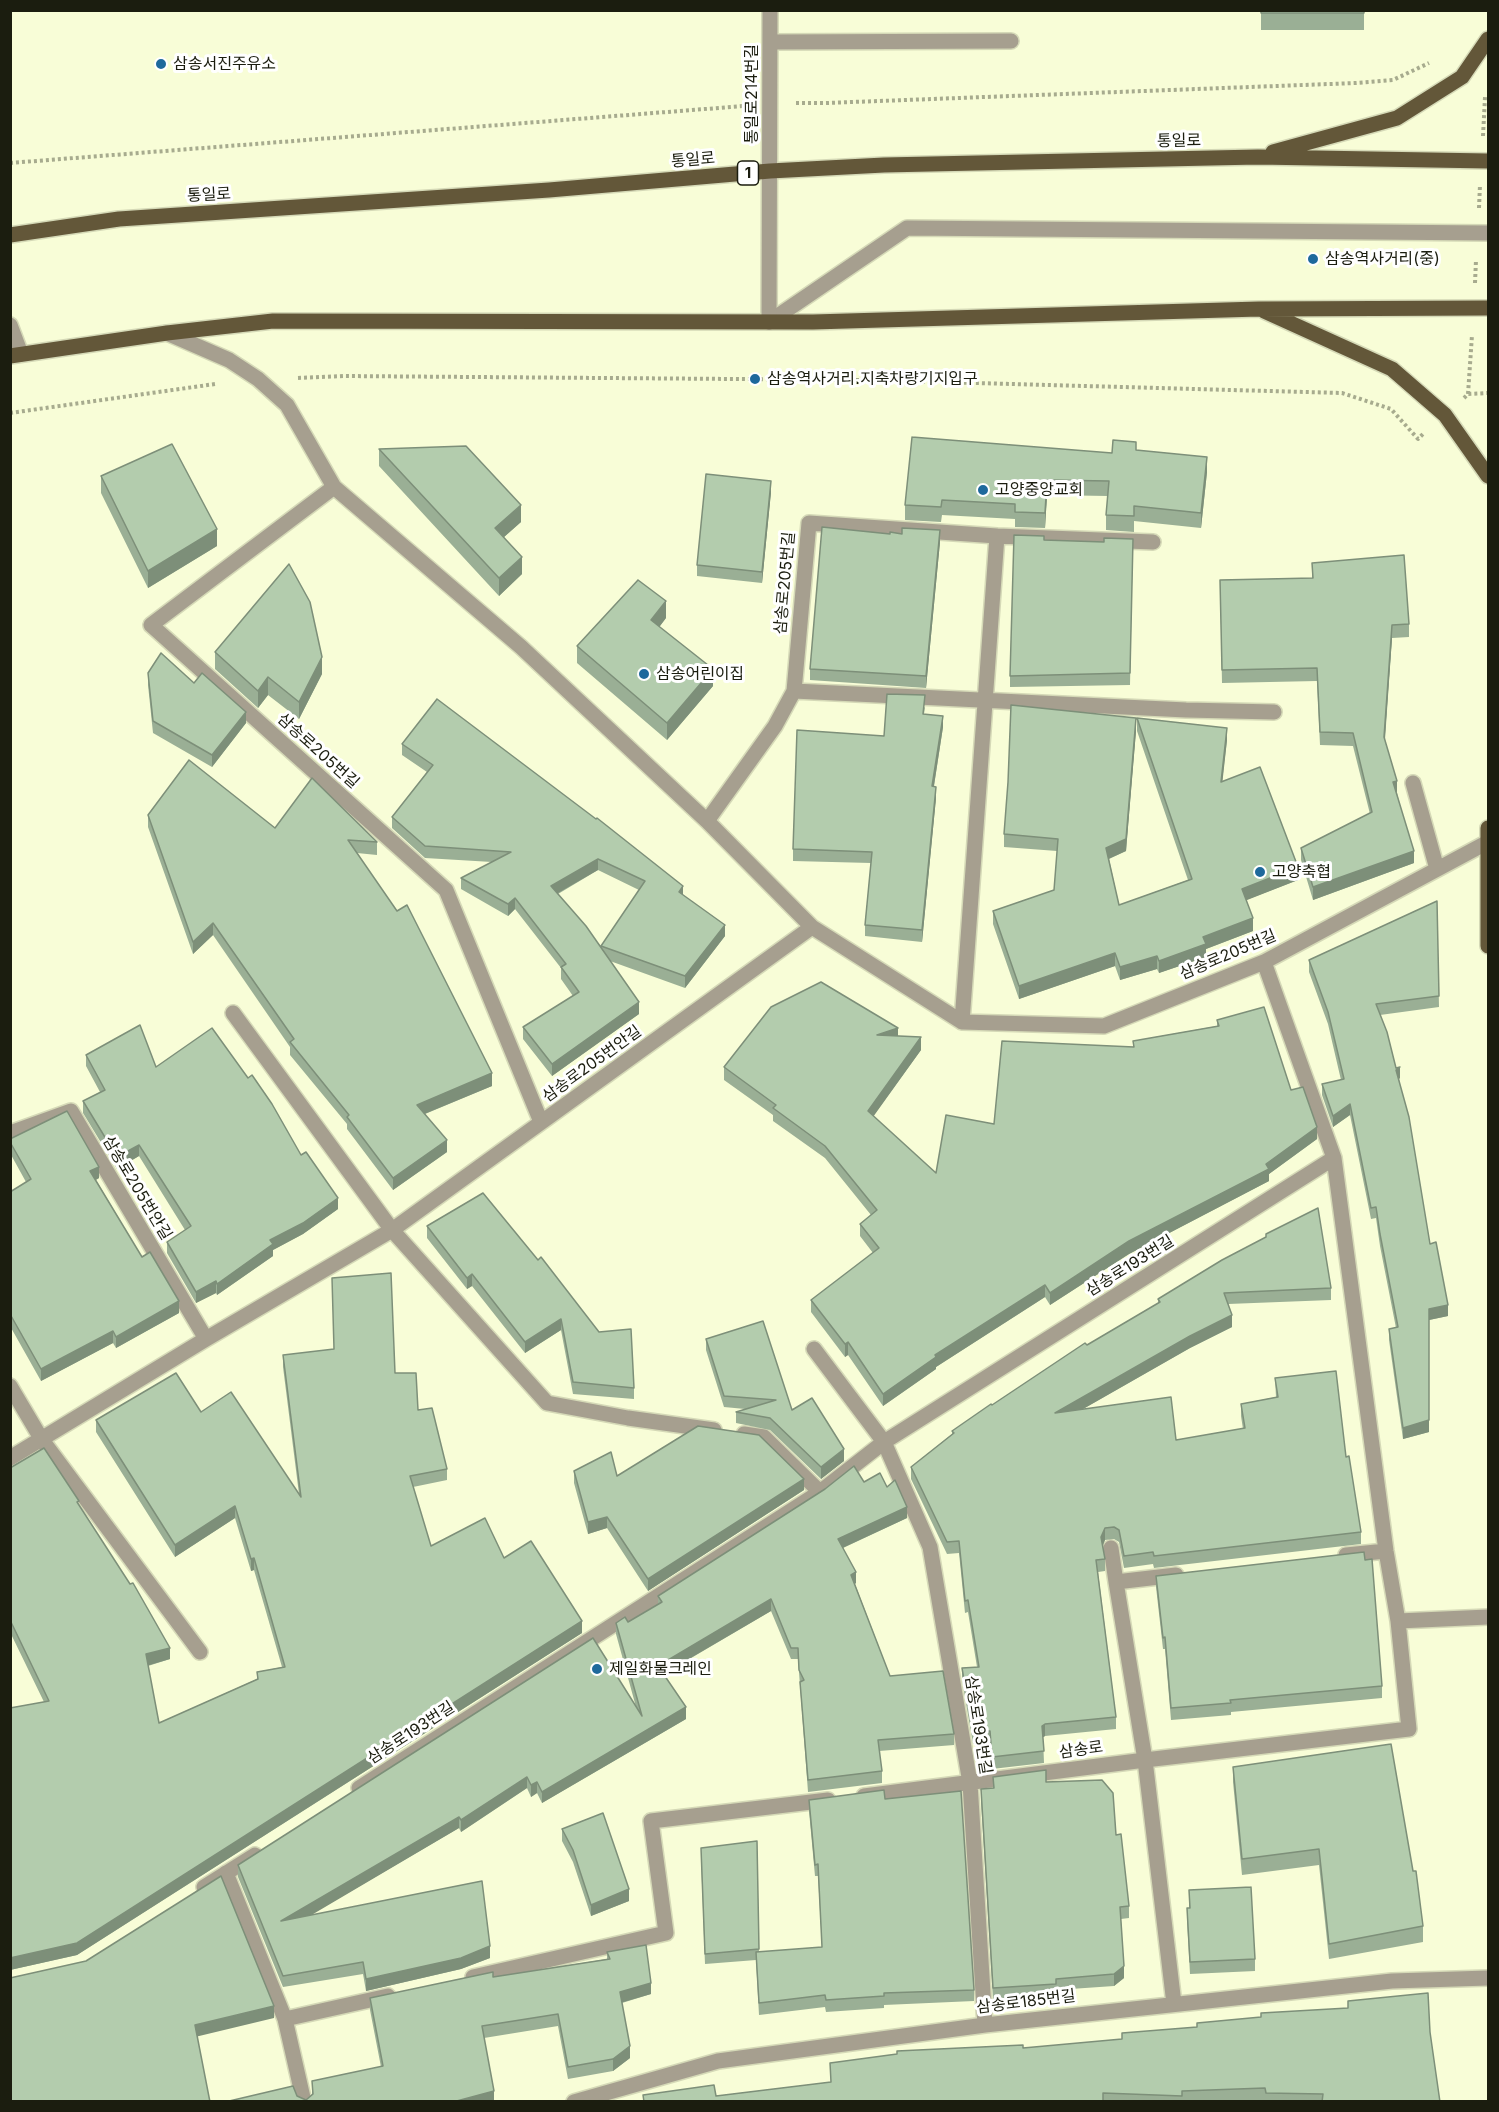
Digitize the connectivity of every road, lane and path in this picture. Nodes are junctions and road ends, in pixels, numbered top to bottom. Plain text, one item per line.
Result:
1 (770, 10) edge
2 (1488, 39) edge
3 (1011, 41) dead end
4 (770, 42) junction
5 (1431, 62) dead end
6 (826, 103) dead end
7 (737, 106) dead end
8 (1258, 157) junction
9 (1488, 161) edge
10 (10, 163) edge
11 (770, 171) junction
12 (1488, 233) edge
13 (10, 235) edge
14 (1488, 308) edge
15 (1259, 309) junction
16 (769, 322) junction
17 (10, 326) edge
18 (167, 333) junction
19 (16, 355) edge
20 (344, 376) dead end
21 (172, 388) dead end
22 (1488, 393) edge
23 (1468, 394) dead end
24 (10, 412) edge
25 (1418, 439) dead end
26 (1488, 476) edge
27 (334, 487) junction
28 (998, 536) junction
29 (1153, 542) dead end
30 (794, 691) junction
31 (986, 700) junction
32 (1274, 712) dead end
33 (1413, 783) dead end
34 (707, 820) junction
35 (1488, 835) edge
36 (1437, 869) junction
37 (812, 927) junction
38 (1488, 946) edge
39 (1264, 962) junction
40 (233, 1013) dead end
41 (962, 1022) junction
42 (541, 1122) junction
43 (10, 1133) edge
44 (1334, 1158) junction
45 (392, 1230) junction
46 (206, 1338) junction
47 (814, 1349) dead end
48 (10, 1386) edge
49 (42, 1440) junction
50 (884, 1442) junction
51 (10, 1458) edge
52 (820, 1492) junction
53 (1111, 1548) edge
54 (1386, 1551) junction
55 (1327, 1557) edge
56 (1186, 1574) edge
57 (1116, 1582) junction
58 (1488, 1617) edge
59 (1398, 1621) junction
60 (200, 1652) dead end
61 (1146, 1760) junction
62 (970, 1783) junction
63 (347, 1796) edge
64 (266, 1848) edge
65 (226, 1873) junction
66 (187, 1898) edge
67 (1488, 1978) edge
68 (459, 1980) edge
69 (401, 1993) edge
70 (1174, 2004) junction
71 (285, 2019) junction
72 (985, 2025) junction
73 (304, 2102) edge
74 (574, 2102) edge

1 - 4 street, 통일로214번길
2 - 8 main road
3 - 4 street
4 - 11 street, 통일로214번길
5 - 6 path
7 - 10 path
8 - 9 main road, 통일로 / 1
8 - 11 main road, 통일로 / 1
11 - 13 main road, 통일로 / 1
11 - 16 street, 통일로214번길
12 - 16 street
14 - 15 main road
15 - 16 main road
15 - 26 main road
16 - 18 main road
17 - 19 street
18 - 19 main road
18 - 27 street
20 - 25 path
21 - 24 path
22 - 23 path
27 - 34 street
27 - 42 street, 삼송로205번길
28 - 29 street, 삼송로205번길
28 - 30 street, 삼송로205번길
28 - 31 street
30 - 31 street
30 - 34 street, 삼송로205번길
31 - 32 street
31 - 41 street
33 - 36 street
34 - 37 street
35 - 36 street, 삼송로205번길
35 - 38 main road
36 - 39 street, 삼송로205번길
37 - 41 street
37 - 42 street, 삼송로205번안길
39 - 41 street, 삼송로205번길
39 - 44 street
40 - 45 street
42 - 45 street, 삼송로205번안길
43 - 46 street, 삼송로205번안길
44 - 50 street, 삼송로193번길
44 - 54 street
45 - 46 street, 삼송로205번안길
45 - 52 street
46 - 49 street, 삼송로205번안길
47 - 50 street, 삼송로193번길
48 - 49 street
49 - 51 street, 삼송로205번안길
49 - 60 street
50 - 52 street, 삼송로193번길
50 - 62 street, 삼송로193번길
52 - 63 street, 삼송로193번길
53 - 57 street
54 - 55 street
54 - 59 street
56 - 57 street
57 - 61 street
58 - 59 street
59 - 61 street, 삼송로
61 - 62 street, 삼송로
61 - 70 street
62 - 68 street, 삼송로
62 - 72 street, 삼송로193번길
64 - 65 street
65 - 66 street
65 - 71 street
67 - 70 street, 삼송로185번길
69 - 71 street
70 - 72 street, 삼송로185번길
71 - 73 street
72 - 74 street, 삼송로185번길

